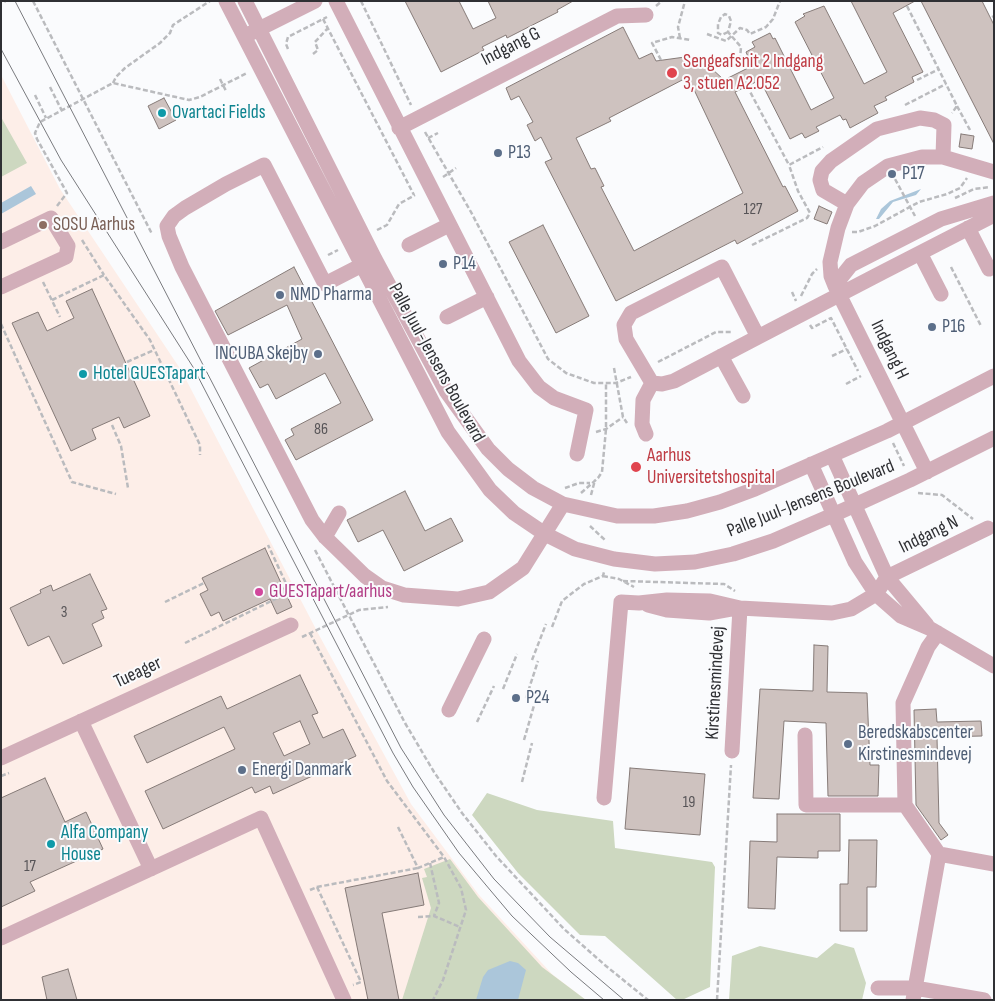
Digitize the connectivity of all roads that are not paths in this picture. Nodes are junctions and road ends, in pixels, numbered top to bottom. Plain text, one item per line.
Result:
1 (315, 1) edge
2 (250, 3) edge
3 (338, 6) edge
4 (230, 8) edge
5 (646, 15) dead end
6 (259, 29) junction
7 (245, 35) junction
8 (399, 128) junction
9 (943, 157) junction
10 (994, 172) edge
11 (994, 203) edge
12 (848, 204) junction
13 (994, 215) edge
14 (449, 225) junction
15 (968, 228) junction
16 (1, 242) edge
17 (409, 245) dead end
18 (920, 253) junction
19 (375, 259) junction
20 (360, 266) junction
21 (989, 269) dead end
22 (1, 287) edge
23 (837, 290) junction
24 (940, 294) dead end
25 (487, 297) junction
26 (447, 317) dead end
27 (755, 331) junction
28 (721, 356) junction
29 (647, 376) junction
30 (994, 376) edge
31 (743, 396) dead end
32 (902, 423) junction
33 (646, 434) road end
34 (994, 438) edge
35 (577, 454) dead end
36 (832, 456) junction
37 (811, 464) junction
38 (927, 472) junction
39 (563, 504) junction
40 (854, 505) junction
41 (339, 513) dead end
42 (833, 515) junction
43 (988, 528) dead end
44 (545, 534) junction
45 (325, 537) junction
46 (887, 577) junction
47 (876, 594) junction
48 (740, 608) junction
49 (291, 625) dead end
50 (934, 631) junction
51 (484, 639) dead end
52 (994, 666) edge
53 (449, 710) dead end
54 (82, 721) junction
55 (805, 735) dead end
56 (732, 751) road end
57 (1, 758) edge
58 (604, 798) dead end
59 (905, 805) junction
60 (939, 854) junction
61 (994, 864) edge
62 (151, 869) junction
63 (1, 938) edge
64 (878, 988) dead end
65 (914, 994) edge
66 (342, 996) edge
67 (984, 1000) edge

1 - 6 street
2 - 4 street
2 - 6 street, Palle Juul-Jensens Boulevard
3 - 8 street
4 - 7 street, Palle Juul-Jensens Boulevard
5 - 8 street, Indgang G
6 - 7 street
6 - 19 street, Palle Juul-Jensens Boulevard
7 - 20 street, Palle Juul-Jensens Boulevard
8 - 14 street
9 - 10 street
9 - 12 street
9 - 12 street
11 - 23 street
12 - 23 street, Indgang H
13 - 15 street
14 - 17 street
14 - 25 street
15 - 18 street
15 - 21 street
16 - 22 street
18 - 23 street
18 - 24 street
19 - 20 street
19 - 39 street, Palle Juul-Jensens Boulevard
20 - 44 street, Palle Juul-Jensens Boulevard
20 - 45 street
23 - 27 street
23 - 32 street, Indgang H
25 - 26 street
25 - 35 street
27 - 28 street
27 - 29 street
28 - 29 street
28 - 31 street
29 - 33 street
30 - 32 street, Palle Juul-Jensens Boulevard
32 - 36 street, Palle Juul-Jensens Boulevard
32 - 38 street, Indgang H
34 - 38 street, Palle Juul-Jensens Boulevard
36 - 37 street, Palle Juul-Jensens Boulevard
36 - 40 street
37 - 39 street, Palle Juul-Jensens Boulevard
37 - 42 street
38 - 40 street, Palle Juul-Jensens Boulevard
39 - 44 street
40 - 42 street, Palle Juul-Jensens Boulevard
40 - 46 street
41 - 45 street
42 - 44 street, Palle Juul-Jensens Boulevard
42 - 47 street
43 - 46 street, Indgang N
44 - 45 street
46 - 47 street, Kirstinesmindevej
46 - 50 street
47 - 48 street, Kirstinesmindevej
47 - 50 street
48 - 56 street, Kirstinesmindevej
48 - 58 street
49 - 54 street, Tueager
50 - 52 street
50 - 59 street
51 - 53 street
54 - 57 street, Tueager
54 - 62 street
55 - 59 street
59 - 60 street
60 - 61 street
60 - 65 street
62 - 63 street
62 - 66 street
64 - 65 street
65 - 67 street

